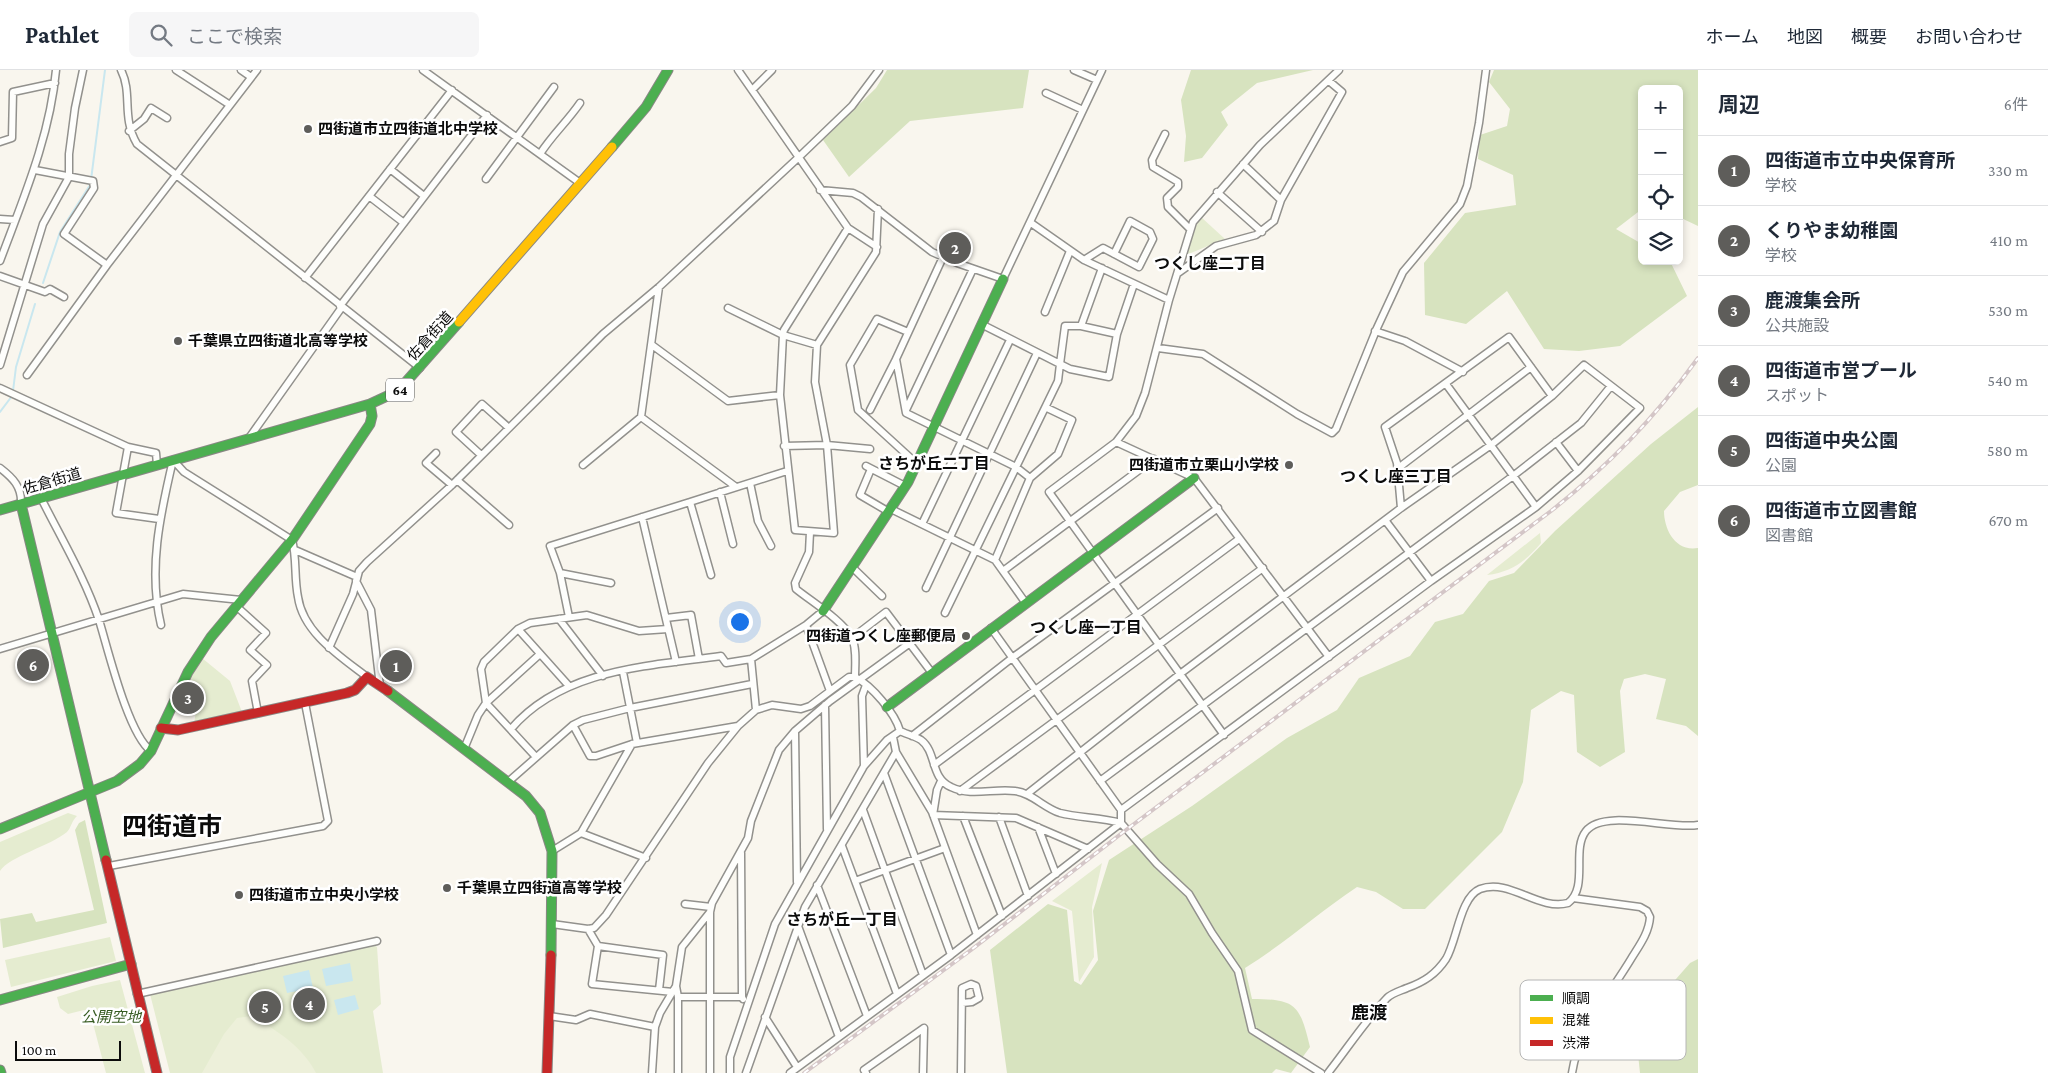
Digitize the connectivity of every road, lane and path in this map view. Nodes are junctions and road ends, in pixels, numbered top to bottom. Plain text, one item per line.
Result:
1 (56, 70) edge
2 (83, 70) edge
3 (121, 70) edge
4 (176, 70) edge
5 (241, 70) edge
6 (257, 70) edge
7 (423, 70) edge
8 (668, 70) edge
9 (738, 70) edge
10 (772, 70) edge
11 (879, 70) edge
12 (1074, 70) edge
13 (1102, 70) edge
14 (1339, 70) edge
15 (1486, 70) edge
16 (251, 78) junction
17 (1097, 80) junction
18 (1329, 81) junction
19 (55, 83) junction
20 (554, 87) dead end
21 (452, 90) junction
22 (752, 90) junction
23 (1046, 93) dead end
24 (580, 104) dead end
25 (230, 106) junction
26 (1083, 110) junction
27 (486, 115) junction
28 (167, 118) dead end
29 (129, 131) junction
30 (1165, 134) dead end
31 (517, 136) junction
32 (0, 142) edge
33 (540, 154) junction
34 (799, 157) junction
35 (1243, 164) junction
36 (390, 169) junction
37 (35, 170) junction
38 (176, 176) junction
39 (69, 177) junction
40 (486, 179) dead end
41 (580, 183) junction
42 (820, 190) junction
43 (1217, 192) junction
44 (369, 196) junction
45 (424, 196) junction
46 (1281, 200) junction
47 (878, 210) junction
48 (0, 219) edge
49 (15, 220) junction
50 (404, 222) junction
51 (1030, 223) junction
52 (848, 228) junction
53 (1190, 229) junction
54 (1262, 232) junction
55 (877, 247) junction
56 (2, 251) edge
57 (1070, 251) junction
58 (1114, 254) junction
59 (943, 257) junction
60 (1084, 260) junction
61 (0, 261) edge
62 (107, 265) junction
63 (1102, 268) junction
64 (973, 269) junction
65 (1177, 274) junction
66 (0, 276) edge
67 (306, 278) junction
68 (1003, 279) junction
69 (25, 284) junction
70 (1134, 284) junction
71 (659, 288) junction
72 (64, 297) dead end
73 (1169, 300) junction
74 (341, 306) junction
75 (728, 308) dead end
76 (1045, 312) dead end
77 (982, 325) junction
78 (1081, 326) junction
79 (1376, 331) junction
80 (908, 332) junction
81 (1117, 334) junction
82 (784, 335) junction
83 (1010, 340) junction
84 (652, 344) junction
85 (817, 346) junction
86 (1158, 348) junction
87 (1037, 353) junction
88 (896, 359) junction
89 (1060, 364) junction
90 (0, 365) edge
91 (1531, 367) junction
92 (420, 368) junction
93 (1463, 372) junction
94 (27, 375) dead end
95 (1446, 384) junction
96 (1611, 386) junction
97 (0, 388) edge
98 (780, 394) junction
99 (1552, 396) junction
100 (370, 404) junction
101 (1047, 408) junction
102 (870, 410) dead end
103 (905, 411) junction
104 (1469, 415) junction
105 (641, 417) junction
106 (933, 426) junction
107 (509, 428) junction
108 (248, 439) junction
109 (962, 440) junction
110 (1116, 442) junction
111 (1556, 442) junction
112 (1491, 445) junction
113 (784, 446) junction
114 (827, 446) junction
115 (128, 447) junction
116 (870, 449) dead end
117 (436, 453) dead end
118 (989, 454) junction
119 (481, 455) junction
120 (1154, 459) junction
121 (172, 460) junction
122 (916, 463) junction
123 (157, 465) junction
124 (583, 465) dead end
125 (1016, 466) junction
126 (0, 468) edge
127 (1397, 469) junction
128 (787, 471) junction
129 (1578, 471) junction
130 (122, 475) junction
131 (1513, 476) junction
132 (1030, 478) junction
133 (1194, 478) junction
134 (454, 482) junction
135 (750, 483) junction
136 (905, 486) junction
137 (736, 487) junction
138 (720, 492) junction
139 (41, 498) junction
140 (690, 502) junction
141 (21, 504) junction
142 (1536, 507) junction
143 (1218, 508) junction
144 (1401, 508) junction
145 (0, 510) edge
146 (890, 510) junction
147 (642, 517) junction
148 (159, 520) junction
149 (1385, 520) junction
150 (1070, 522) junction
151 (922, 524) junction
152 (509, 525) dead end
153 (810, 532) junction
154 (948, 539) junction
155 (1239, 539) junction
156 (292, 540) junction
157 (733, 544) dead end
158 (772, 546) dead end
159 (295, 550) junction
160 (974, 551) junction
161 (1093, 553) junction
162 (1411, 553) junction
163 (995, 560) junction
164 (852, 567) junction
165 (1263, 568) junction
166 (1003, 571) junction
167 (560, 574) junction
168 (711, 575) dead end
169 (356, 579) junction
170 (1431, 581) junction
171 (611, 583) dead end
172 (1115, 584) junction
173 (926, 588) dead end
174 (882, 596) dead end
175 (1285, 596) junction
176 (155, 601) junction
177 (1025, 602) junction
178 (239, 603) junction
179 (823, 611) junction
180 (945, 613) dead end
181 (1137, 614) junction
182 (569, 617) junction
183 (666, 618) junction
184 (559, 619) junction
185 (99, 620) junction
186 (806, 625) junction
187 (161, 626) dead end
188 (991, 628) junction
189 (1308, 628) junction
190 (518, 629) junction
191 (668, 629) junction
192 (52, 635) junction
193 (852, 638) junction
194 (910, 643) junction
195 (1158, 644) junction
196 (329, 648) junction
197 (0, 649) edge
198 (540, 654) junction
199 (1329, 657) junction
200 (1012, 658) junction
201 (699, 659) junction
202 (751, 659) junction
203 (676, 662) junction
204 (623, 672) junction
205 (932, 673) junction
206 (1180, 674) junction
207 (603, 676) junction
208 (367, 677) junction
209 (858, 678) junction
210 (752, 684) junction
211 (866, 685) junction
212 (380, 686) junction
213 (569, 686) junction
214 (1035, 690) junction
215 (830, 691) junction
216 (305, 703) junction
217 (486, 703) junction
218 (825, 705) junction
219 (1202, 705) junction
220 (887, 707) junction
221 (630, 708) junction
222 (756, 710) junction
223 (258, 713) junction
224 (1057, 721) junction
225 (573, 725) junction
226 (738, 726) junction
227 (161, 728) junction
228 (511, 729) junction
229 (795, 731) junction
230 (900, 731) junction
231 (1224, 735) junction
232 (912, 736) junction
233 (893, 737) junction
234 (634, 744) junction
235 (464, 749) junction
236 (151, 751) junction
237 (1079, 751) junction
238 (896, 752) junction
239 (536, 756) junction
240 (934, 765) junction
241 (864, 766) junction
242 (884, 773) junction
243 (941, 781) junction
244 (1100, 781) junction
245 (508, 782) junction
246 (960, 791) junction
247 (89, 794) junction
248 (1027, 794) junction
249 (864, 810) junction
250 (1122, 810) junction
251 (933, 815) junction
252 (962, 816) junction
253 (999, 817) junction
254 (1120, 823) junction
255 (1698, 825) edge
256 (1038, 828) junction
257 (0, 829) edge
258 (827, 830) junction
259 (580, 833) junction
260 (842, 846) junction
261 (945, 848) junction
262 (1088, 849) junction
263 (552, 851) junction
264 (741, 852) junction
265 (646, 858) junction
266 (916, 859) junction
267 (109, 866) junction
268 (885, 870) junction
269 (1056, 874) junction
270 (855, 882) junction
271 (797, 884) junction
272 (818, 885) junction
273 (1028, 896) junction
274 (1573, 898) junction
275 (685, 904) dead end
276 (711, 909) junction
277 (1002, 916) junction
278 (552, 924) junction
279 (798, 926) junction
280 (588, 930) junction
281 (977, 935) junction
282 (376, 941) dead end
283 (598, 946) junction
284 (951, 955) junction
285 (131, 964) junction
286 (923, 975) junction
287 (1618, 980) edge
288 (659, 990) junction
289 (676, 992) junction
290 (138, 994) junction
291 (897, 994) junction
292 (711, 997) junction
293 (742, 997) junction
294 (0, 1000) edge
295 (962, 1003) dead end
296 (747, 1005) junction
297 (549, 1016) junction
298 (867, 1016) junction
299 (765, 1017) junction
300 (655, 1027) junction
301 (839, 1037) junction
302 (1575, 1060) edge
303 (797, 1067) junction
304 (749, 1071) edge
305 (157, 1073) edge
306 (547, 1073) edge
307 (652, 1073) edge
308 (678, 1073) edge
309 (710, 1073) edge
310 (730, 1073) edge
311 (790, 1073) edge
312 (866, 1073) edge
313 (923, 1073) edge
314 (960, 1073) edge
315 (1321, 1073) edge
316 (1328, 1073) edge
317 (1572, 1073) edge

1 - 19 street
2 - 39 street
3 - 29 street
4 - 25 street
5 - 16 street
6 - 16 street
7 - 21 street
8 - 41 street, 佐倉街道 / 64
9 - 22 street
10 - 22 street
11 - 34 street
12 - 17 street
13 - 17 street
14 - 18 street
15 - 79 street
16 - 25 street
17 - 26 street
18 - 35 street
18 - 46 street
19 - 32 street
19 - 37 street
20 - 31 street
21 - 27 street
21 - 36 street
22 - 34 street
23 - 26 street
24 - 33 street
25 - 38 street
26 - 51 street
27 - 31 street
27 - 45 street
28 - 29 street
29 - 38 street
30 - 53 street
31 - 33 street
31 - 40 street
33 - 41 street
34 - 42 street
34 - 71 street
35 - 43 street
35 - 46 street
36 - 44 street
36 - 45 street
37 - 39 street
37 - 49 street
38 - 62 street
38 - 67 street
39 - 62 street
39 - 69 street
41 - 92 street, 佐倉街道 / 64
42 - 47 street
42 - 52 street
43 - 53 street
43 - 54 street
44 - 50 street
44 - 67 street
45 - 50 street
46 - 54 street
47 - 55 street
47 - 59 street
48 - 49 street
49 - 56 street
50 - 74 street
51 - 57 street
51 - 68 street
52 - 55 street
52 - 82 street
53 - 65 street
54 - 65 street
55 - 85 street
56 - 61 street
57 - 60 street
57 - 76 street
58 - 58 street
58 - 60 street
59 - 64 street
59 - 80 street
60 - 63 street
62 - 94 street
63 - 70 street
63 - 78 street
64 - 68 street
64 - 103 street
65 - 73 street
66 - 69 street
67 - 74 street
68 - 77 street
69 - 72 street
69 - 90 street
70 - 73 street
70 - 81 street
71 - 84 street
71 - 107 street
73 - 86 street
74 - 92 street
74 - 108 street
75 - 82 street
77 - 83 street
77 - 106 street
78 - 81 street
78 - 89 street
79 - 86 street
79 - 93 street
80 - 88 street
80 - 122 street
81 - 89 street
82 - 85 street
82 - 98 street
83 - 87 street
83 - 109 street
84 - 98 street
84 - 105 street
85 - 114 street
86 - 110 street
87 - 89 street
87 - 118 street
88 - 102 street
88 - 103 street
89 - 101 street
91 - 93 street
91 - 99 street
91 - 104 street
92 - 100 street, 佐倉街道 / 64
93 - 95 street
95 - 104 street
95 - 127 street
96 - 99 street
96 - 111 street
96 - 129 street
97 - 115 street
98 - 113 street
99 - 112 street
100 - 108 street, 佐倉街道 / 64
100 - 156 street
101 - 125 street
101 - 132 street
103 - 106 street
104 - 112 street
104 - 127 street
105 - 124 street
105 - 137 street
106 - 109 street
106 - 122 street
107 - 119 street
107 - 119 street
108 - 121 street, 佐倉街道 / 64
109 - 118 street
109 - 151 street
110 - 120 street
110 - 150 street
111 - 129 street
111 - 131 street
112 - 131 street
112 - 144 street
113 - 114 street
113 - 128 street
114 - 116 street
114 - 153 street
115 - 123 street
115 - 130 street
117 - 134 street
118 - 125 street
118 - 154 street
119 - 134 street
120 - 133 street
120 - 150 street
121 - 123 street, 佐倉街道 / 64
121 - 148 street
121 - 156 street
122 - 136 street
123 - 130 street, 佐倉街道 / 64
125 - 132 street
125 - 160 street
126 - 141 street
127 - 144 street
128 - 135 street
128 - 153 street
129 - 142 street
130 - 139 street, 佐倉街道 / 64
130 - 148 street
131 - 142 street
131 - 162 street
132 - 163 street
133 - 143 street
133 - 161 street
134 - 152 street
134 - 169 street
135 - 137 street
135 - 158 street
136 - 146 street
136 - 146 street
137 - 138 street
138 - 140 street
138 - 157 street
139 - 141 street, 佐倉街道 / 64
139 - 185 street
140 - 147 street
140 - 168 street
141 - 145 street, 佐倉街道 / 64
141 - 192 street
142 - 170 street
143 - 155 street
143 - 172 street
144 - 149 street
146 - 151 street
146 - 164 street
147 - 167 street
147 - 183 street
148 - 176 street
149 - 162 street
149 - 175 street
150 - 161 street
150 - 166 street
151 - 154 street
153 - 179 street
154 - 160 street
154 - 173 street
155 - 165 street
155 - 181 street
156 - 159 street
156 - 178 street
159 - 169 street
159 - 196 street
160 - 163 street
160 - 180 street
161 - 172 street
161 - 177 street
162 - 170 street
162 - 189 street
163 - 166 street
164 - 174 street
164 - 179 street
165 - 175 street
165 - 195 street
166 - 177 street
167 - 171 street
167 - 182 street
169 - 196 street
169 - 212 street
170 - 199 street
172 - 181 street
172 - 200 street
175 - 189 street
175 - 206 street
176 - 178 street
176 - 185 street
176 - 187 street
177 - 188 street
178 - 223 street
178 - 227 street
179 - 186 street
179 - 193 street
181 - 195 street
181 - 214 street
182 - 184 street
182 - 191 street
183 - 191 street
183 - 201 street
184 - 190 street
184 - 207 street
185 - 192 street
185 - 236 street
186 - 202 street
186 - 215 street
188 - 200 street
188 - 205 street
189 - 199 street
189 - 219 street
190 - 198 street
190 - 217 street
191 - 203 street
192 - 197 street
192 - 247 street
193 - 194 street
193 - 209 street
194 - 205 street
194 - 209 street
195 - 206 street
195 - 224 street
196 - 208 street
198 - 213 street
198 - 217 street
199 - 231 street
200 - 214 street
200 - 232 street
201 - 202 street
201 - 203 street
202 - 210 street
203 - 204 street
204 - 207 street
204 - 221 street
205 - 220 street
206 - 219 street
206 - 237 street
207 - 213 street
208 - 212 street
208 - 216 street
209 - 211 street
209 - 215 street
209 - 218 street
210 - 221 street
210 - 222 street
211 - 220 street
211 - 241 street
212 - 235 street
213 - 228 street
214 - 224 street
214 - 240 street
215 - 222 street
216 - 223 street
216 - 267 street
217 - 228 street
217 - 235 street
218 - 229 street
218 - 258 street
219 - 231 street
219 - 244 street
220 - 230 street
221 - 225 street
221 - 234 street
222 - 226 street
223 - 227 street
224 - 237 street
224 - 246 street
225 - 234 street
225 - 239 street
226 - 234 street
226 - 265 street
227 - 236 street
228 - 239 street
229 - 264 street
229 - 271 street
230 - 232 street
230 - 233 street
231 - 250 street
232 - 240 street
233 - 238 street
233 - 241 street
234 - 259 street
235 - 245 street
236 - 247 street
237 - 244 street
237 - 248 street
238 - 242 street
238 - 251 street
239 - 245 street
240 - 243 street
241 - 258 street
242 - 249 street
242 - 266 street
243 - 246 street
243 - 251 street
244 - 250 street
245 - 263 street
246 - 248 street
247 - 257 street
247 - 267 street
248 - 254 street
249 - 260 street
249 - 268 street
250 - 254 street
251 - 252 street
251 - 261 street
252 - 253 street
252 - 277 street
253 - 256 street
253 - 273 street
254 - 262 street
254 - 315 street
255 - 274 street
256 - 262 street
256 - 269 street
258 - 271 street
259 - 263 street
259 - 265 street
260 - 270 street
260 - 272 street
261 - 266 street
261 - 281 street
262 - 269 street
263 - 278 street
264 - 276 street
264 - 293 street
265 - 280 street
266 - 268 street
266 - 284 street
267 - 285 street
268 - 270 street
268 - 286 street
269 - 273 street
270 - 291 street
271 - 296 street
272 - 279 street
272 - 298 street
273 - 277 street
274 - 287 street
274 - 316 street
275 - 276 street
276 - 289 street
276 - 292 street
277 - 281 street
278 - 280 street
278 - 297 street
279 - 299 street
279 - 301 street
280 - 283 street
281 - 284 street
282 - 290 street
283 - 288 street
283 - 288 street
284 - 286 street
285 - 290 street
285 - 294 street
286 - 291 street
288 - 289 street
289 - 292 street
289 - 300 street
289 - 308 street
290 - 305 street
291 - 298 street
292 - 293 street
292 - 309 street
293 - 296 street
295 - 314 street
296 - 310 street
297 - 300 street
297 - 306 street
298 - 301 street
299 - 303 street
299 - 304 street
300 - 307 street
301 - 303 street
302 - 317 street
303 - 311 street
312 - 313 street

